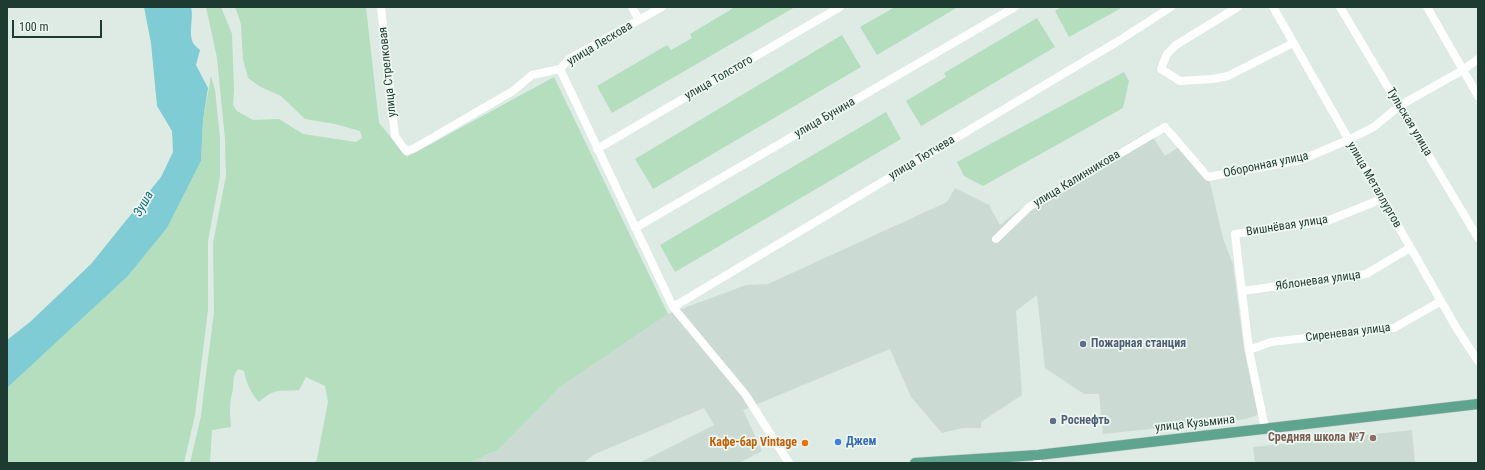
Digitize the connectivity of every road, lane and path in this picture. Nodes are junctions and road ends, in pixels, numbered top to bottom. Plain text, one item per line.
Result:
1 (381, 7) edge
2 (632, 7) edge
3 (662, 7) edge
4 (840, 7) edge
5 (1015, 7) edge
6 (1171, 7) edge
7 (1238, 7) edge
8 (1273, 7) edge
9 (1340, 7) edge
10 (1427, 7) edge
11 (639, 20) junction
12 (1293, 43) junction
13 (1478, 59) edge
14 (560, 69) junction
15 (1463, 70) junction
16 (1478, 96) edge
17 (1400, 106) junction
18 (1165, 127) joint
19 (1348, 140) junction
20 (598, 149) junction
21 (1382, 199) junction
22 (635, 228) junction
23 (1478, 238) edge
24 (996, 239) dead end
25 (1410, 248) junction
26 (1242, 291) junction
27 (1441, 301) junction
28 (673, 307) junction
29 (1249, 350) junction
30 (1478, 361) edge
31 (1478, 404) edge
32 (1265, 428) junction
33 (1038, 459) edge
34 (789, 463) edge
35 (915, 463) edge

1 - 14 street, улица Стрелковая
2 - 11 street
3 - 11 street, улица Лескова
4 - 20 street, улица Толстого
5 - 22 street, улица Бунина
6 - 28 street, улица Тютчева
7 - 12 street
8 - 12 street, улица Металлургов
9 - 17 street, Тульская улица
10 - 15 street
11 - 14 street, улица Лескова
12 - 19 street, улица Металлургов
13 - 15 street, Оборонная улица
14 - 20 street
15 - 16 street
15 - 17 street, Оборонная улица
17 - 19 street, Оборонная улица
17 - 23 street, Тульская улица
18 - 19 street, Оборонная улица
18 - 24 street, улица Калинникова
19 - 21 street, улица Металлургов
20 - 22 street
21 - 25 street, улица Металлургов
21 - 26 street, Вишнёвая улица
22 - 28 street
25 - 26 street, Яблоневая улица
25 - 27 street, улица Металлургов
26 - 29 street
27 - 29 street, Сиреневая улица
27 - 30 street, улица Металлургов
28 - 34 street
29 - 32 street
31 - 32 main road, улица Кузьмина
32 - 33 main road, улица Кузьмина
33 - 35 main road, улица Кузьмина

